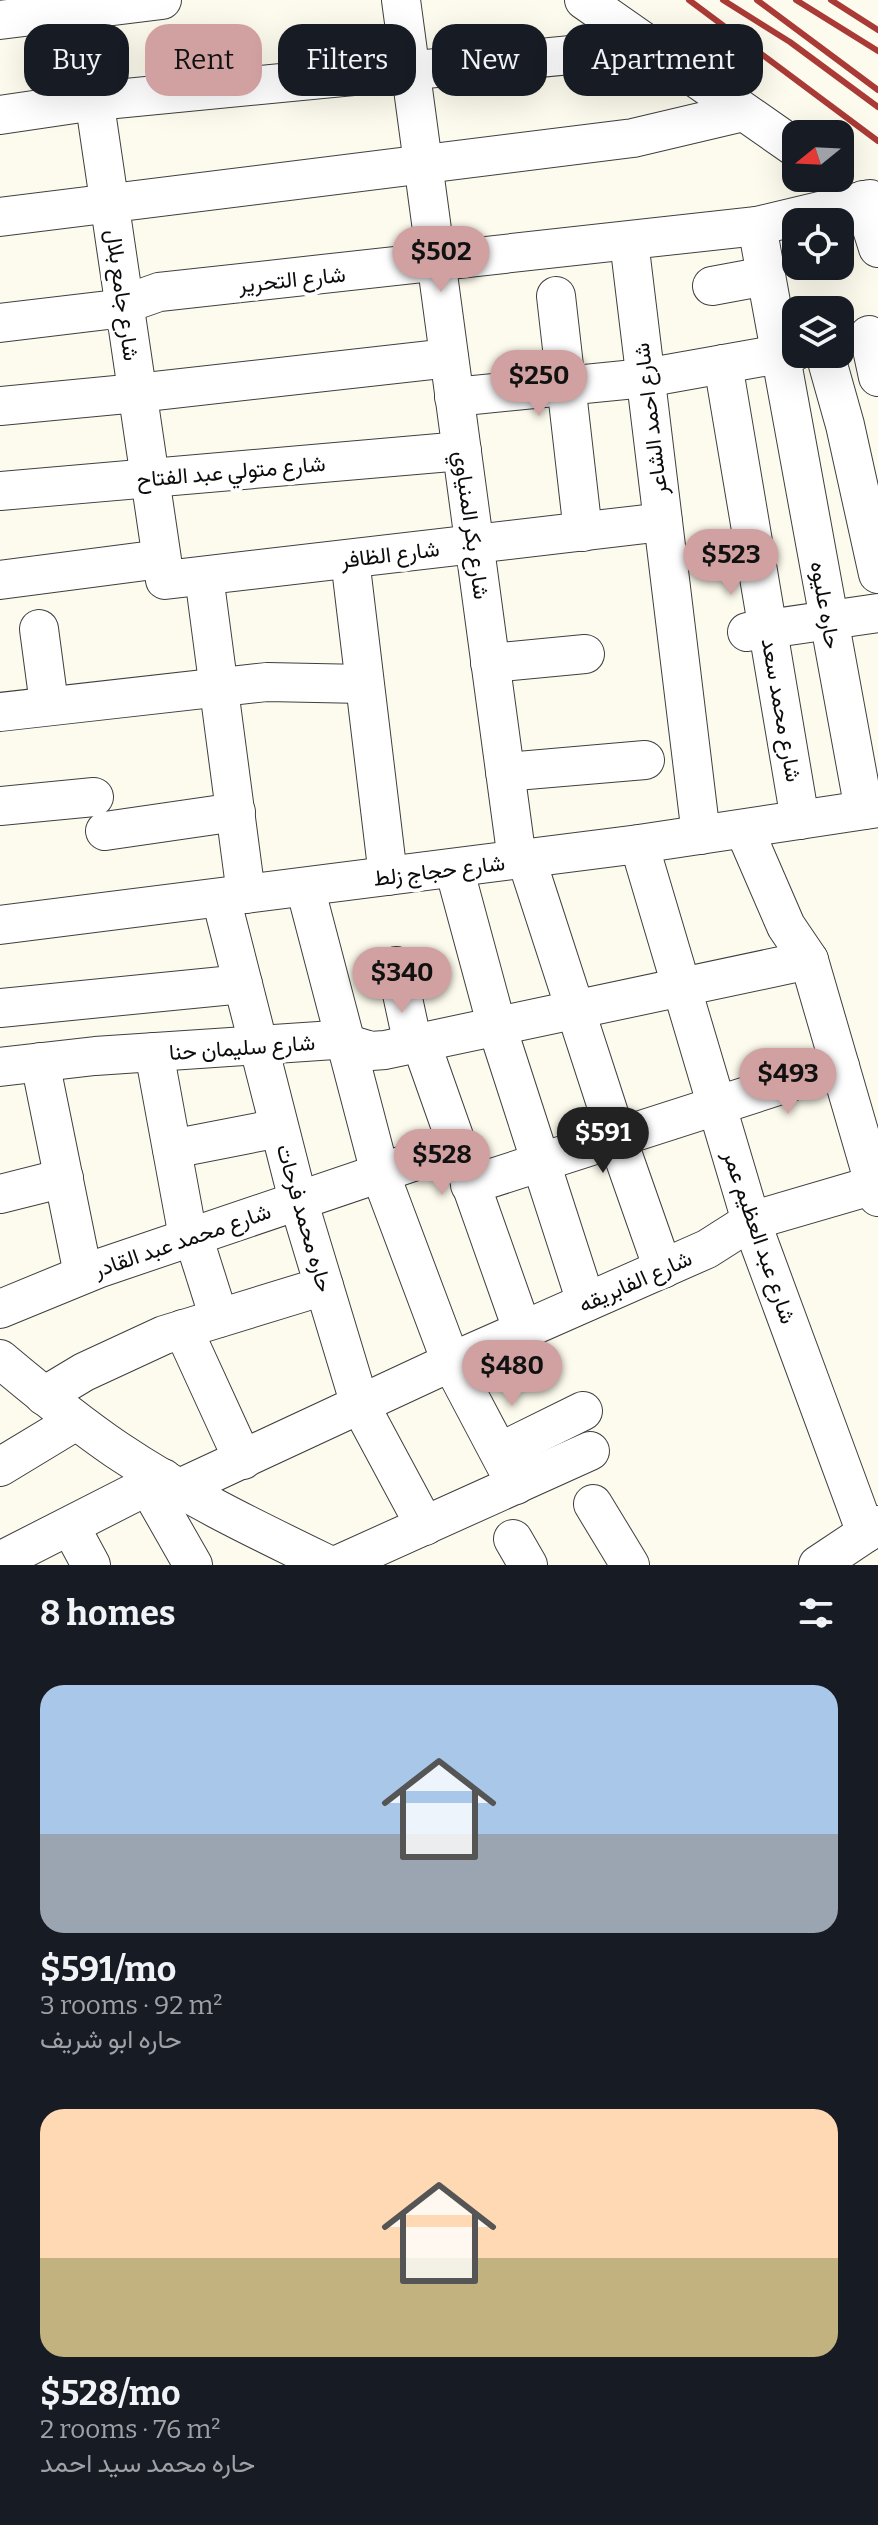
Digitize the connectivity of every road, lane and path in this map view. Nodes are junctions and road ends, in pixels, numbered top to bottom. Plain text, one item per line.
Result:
1 (162, 0) edge
2 (401, 0) edge
3 (584, 0) edge
4 (81, 10) junction
5 (0, 20) edge
6 (404, 24) edge
7 (619, 24) edge
8 (563, 56) edge
9 (416, 70) edge
10 (278, 84) edge
11 (413, 96) edge
12 (721, 96) edge
13 (95, 101) junction
14 (743, 112) junction
15 (0, 115) edge
16 (782, 138) edge
17 (423, 164) junction
18 (862, 195) edge
19 (110, 202) junction
20 (0, 217) edge
21 (757, 226) junction
22 (629, 241) junction
23 (878, 248) edge
24 (436, 263) junction
25 (766, 276) junction
26 (712, 286) dead end
27 (556, 296) dead end
28 (124, 303) junction
29 (0, 323) edge
30 (782, 331) edge
31 (862, 337) edge
32 (782, 353) edge
33 (449, 358) junction
34 (723, 364) junction
35 (790, 368) edge
36 (829, 368) edge
37 (878, 377) edge
38 (645, 378) junction
39 (566, 385) junction
40 (137, 393) junction
41 (454, 397) junction
42 (0, 406) edge
43 (462, 451) junction
44 (150, 479) junction
45 (0, 491) edge
46 (663, 522) junction
47 (583, 532) junction
48 (474, 544) junction
49 (350, 559) junction
50 (163, 569) junction
51 (878, 574) edge
52 (204, 576) junction
53 (0, 580) edge
54 (878, 613) edge
55 (829, 621) junction
56 (39, 629) dead end
57 (757, 631) junction
58 (585, 654) dead end
59 (490, 663) junction
60 (364, 684) junction
61 (219, 686) junction
62 (49, 704) junction
63 (0, 712) edge
64 (645, 760) dead end
65 (505, 772) junction
66 (0, 806) edge
67 (871, 809) edge
68 (236, 812) junction
69 (800, 820) junction
70 (744, 829) junction
71 (701, 835) junction
72 (639, 844) junction
73 (522, 859) junction
74 (454, 868) junction
75 (388, 876) junction
76 (305, 887) junction
77 (233, 896) junction
78 (0, 925) edge
79 (809, 960) junction
80 (396, 966) dead end
81 (243, 984) junction
82 (681, 987) junction
83 (0, 1008) edge
84 (574, 1010) junction
85 (497, 1027) junction
86 (344, 1042) junction
87 (417, 1044) junction
88 (259, 1046) junction
89 (154, 1052) junction
90 (40, 1062) junction
91 (840, 1066) junction
92 (0, 1067) edge
93 (717, 1106) junction
94 (279, 1128) junction
95 (617, 1138) junction
96 (457, 1147) junction
97 (172, 1149) junction
98 (539, 1163) junction
99 (380, 1173) junction
100 (64, 1178) junction
101 (470, 1185) junction
102 (876, 1191) edge
103 (0, 1194) edge
104 (298, 1200) junction
105 (751, 1221) junction
106 (191, 1236) junction
107 (663, 1269) junction
108 (83, 1274) junction
109 (324, 1286) junction
110 (586, 1302) junction
111 (1, 1308) edge
112 (219, 1318) junction
113 (183, 1329) junction
114 (522, 1329) junction
115 (0, 1359) edge
116 (451, 1362) junction
117 (44, 1396) junction
118 (360, 1405) junction
119 (583, 1411) dead end
120 (76, 1421) junction
121 (590, 1451) dead end
122 (243, 1460) junction
123 (0, 1467) edge
124 (508, 1468) junction
125 (164, 1484) junction
126 (593, 1504) dead end
127 (70, 1526) junction
128 (425, 1526) junction
129 (872, 1529) edge
130 (3, 1551) edge
131 (618, 1561) edge
132 (827, 1563) edge
133 (91, 1565) edge
134 (193, 1565) edge
135 (329, 1565) edge
136 (337, 1565) edge

1 - 4 street
2 - 6 street, شارع بكر المنياوي
3 - 7 street
4 - 5 street
4 - 13 street, شارع جامع بلال
8 - 9 street
10 - 13 street
11 - 17 street, شارع بكر المنياوي
12 - 14 street
13 - 15 street
13 - 19 street, شارع جامع بلال
14 - 16 street
14 - 17 street
17 - 19 street
17 - 24 street, شارع بكر المنياوي
18 - 21 street, شارع التحرير
18 - 23 street
19 - 20 street
19 - 28 street, شارع جامع بلال
21 - 22 street, شارع التحرير
21 - 25 street, حاره عليوه
22 - 24 street, شارع التحرير
22 - 38 street, شارع احمد الشاعر
24 - 28 street, شارع التحرير
24 - 33 street, شارع بكر المنياوي
25 - 26 street
25 - 30 street, حاره عليوه
27 - 39 street
28 - 29 street, شارع التحرير
28 - 40 street, شارع جامع بلال
31 - 37 street
32 - 34 street
33 - 40 street
33 - 41 street, شارع بكر المنياوي
34 - 38 street
34 - 57 street, شارع محمد سعد
35 - 55 street, حاره عليوه
36 - 51 street
38 - 39 street
38 - 46 street, شارع احمد الشاعر
39 - 41 street
39 - 47 street
40 - 42 street
40 - 44 street, شارع جامع بلال
41 - 43 street, شارع بكر المنياوي
43 - 44 street, شارع متولي عبد الفتاح
43 - 48 street, شارع بكر المنياوي
44 - 45 street, شارع متولي عبد الفتاح
44 - 50 street, شارع جامع بلال
46 - 47 street, شارع الظافر
46 - 71 street, شارع احمد الشاعر
47 - 48 street, شارع الظافر
48 - 49 street, شارع الظافر
48 - 59 street, شارع بكر المنياوي
49 - 52 street, شارع الظافر
49 - 60 street
50 - 52 street, شارع الظافر
50 - 53 street, شارع الظافر
52 - 61 street
54 - 55 street
55 - 57 street
55 - 67 street, حاره عليوه
56 - 62 street
57 - 69 street, شارع محمد سعد
58 - 59 street
59 - 65 street, شارع بكر المنياوي
60 - 61 street
60 - 75 street
61 - 62 street
61 - 68 street
62 - 63 street
64 - 65 street
65 - 73 street, شارع بكر المنياوي
66 - 68 street
67 - 69 street, شارع حجاج زلط
68 - 77 street
69 - 70 street, شارع حجاج زلط
70 - 71 street, شارع حجاج زلط
70 - 79 street
71 - 72 street, شارع حجاج زلط
72 - 73 street, شارع حجاج زلط
72 - 82 street, شارع عبد العظيم عمر
73 - 74 street, شارع حجاج زلط
73 - 84 street, شارع بكر المنياوي
74 - 75 street, شارع حجاج زلط
74 - 85 street
75 - 76 street, شارع حجاج زلط
76 - 77 street, شارع حجاج زلط
76 - 86 street
77 - 78 street, شارع حجاج زلط
77 - 81 street, حاره محمد فرحات
79 - 82 street, شارع سليمان حنا
79 - 91 street
80 - 87 street
81 - 83 street
81 - 88 street, حاره محمد فرحات
82 - 84 street, شارع سليمان حنا
82 - 93 street, شارع عبد العظيم عمر
84 - 85 street, شارع سليمان حنا
84 - 95 street, شارع بكر المنياوي
85 - 87 street, شارع سليمان حنا
85 - 98 street
86 - 87 street, شارع سليمان حنا
86 - 88 street, شارع سليمان حنا
86 - 99 street
87 - 96 street
88 - 89 street, شارع سليمان حنا
88 - 94 street, حاره محمد فرحات
89 - 90 street, شارع سليمان حنا
89 - 97 street
90 - 92 street, شارع سليمان حنا
90 - 100 street
91 - 93 street
91 - 102 street
93 - 95 street
93 - 105 street, شارع عبد العظيم عمر
94 - 97 street
94 - 104 street, حاره محمد فرحات
95 - 98 street
95 - 107 street, شارع بكر المنياوي
96 - 99 street, شارع محمد عبد القادر
96 - 101 street
97 - 106 street
98 - 101 street
98 - 110 street
99 - 104 street, شارع محمد عبد القادر
99 - 116 street
100 - 103 street
100 - 108 street
101 - 114 street
102 - 105 street, شارع الفابريقه
104 - 106 street, شارع محمد عبد القادر
104 - 109 street, حاره محمد فرحات
105 - 107 street, شارع الفابريقه
105 - 129 street, شارع عبد العظيم عمر
106 - 108 street, شارع محمد عبد القادر
106 - 112 street
107 - 110 street, شارع الفابريقه
108 - 111 street, شارع محمد عبد القادر
109 - 112 street
109 - 118 street, حاره محمد فرحات
110 - 114 street, شارع الفابريقه
112 - 113 street
113 - 117 street
113 - 122 street
114 - 116 street, شارع الفابريقه
115 - 117 street
116 - 118 street, شارع الفابريقه
116 - 124 street
117 - 120 street
118 - 122 street, شارع الفابريقه
118 - 128 street, حاره محمد فرحات
119 - 124 street
120 - 123 street
120 - 125 street
121 - 124 street
122 - 125 street, شارع الفابريقه
124 - 128 street
125 - 127 street, شارع الفابريقه
125 - 134 street
125 - 135 street
126 - 131 street
127 - 130 street, شارع الفابريقه
127 - 133 street
128 - 136 street
129 - 132 street

